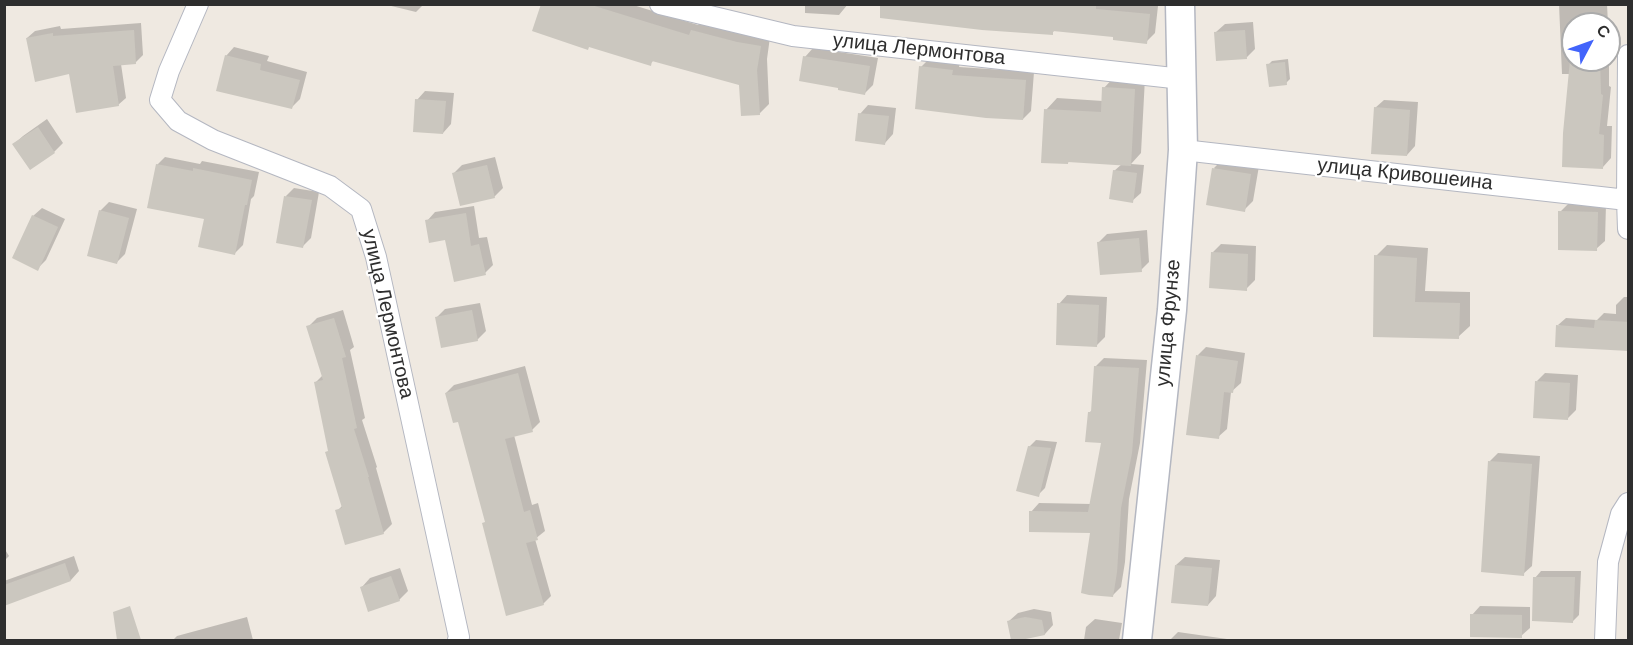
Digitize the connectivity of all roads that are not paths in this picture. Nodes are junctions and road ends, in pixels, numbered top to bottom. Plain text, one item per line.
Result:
1 (198, 4) edge
2 (660, 4) edge
3 (1180, 4) edge
4 (1629, 56) edge
5 (1182, 79) junction
6 (1183, 150) junction
7 (1627, 200) edge
8 (1629, 229) edge
9 (1629, 502) edge
10 (458, 640) edge
11 (1137, 640) edge
12 (1605, 640) edge

1 - 10 street, улица Лермонтова
2 - 5 street, улица Лермонтова
3 - 5 street, улица Фрунзе
4 - 7 street
5 - 6 street, улица Фрунзе
6 - 7 street, улица Кривошеина
6 - 11 street, улица Фрунзе
7 - 8 street
9 - 12 street

